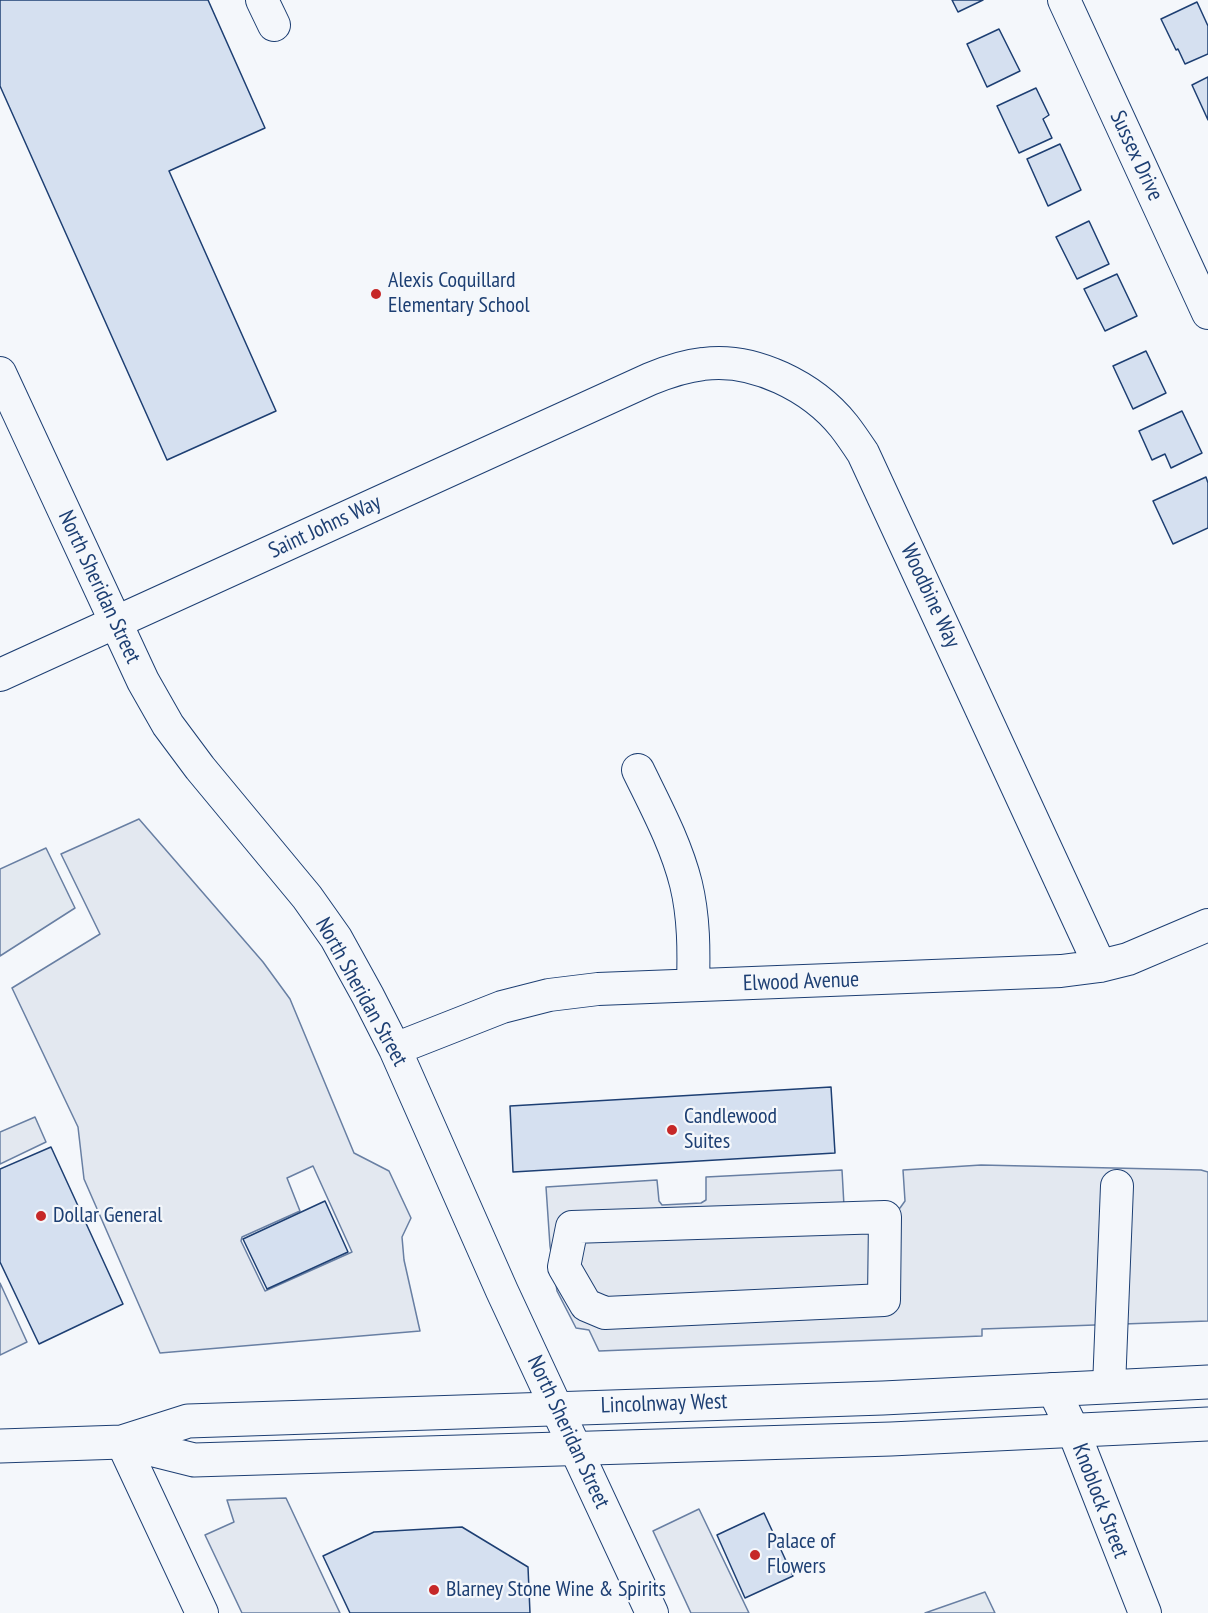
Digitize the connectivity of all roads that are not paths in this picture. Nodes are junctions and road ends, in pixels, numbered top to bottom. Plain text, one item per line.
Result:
1 (1064, 0) edge
2 (1208, 313) edge
3 (0, 373) edge
4 (650, 379) joint
5 (115, 623) junction
6 (0, 675) edge
7 (638, 770) dead end
8 (1208, 925) edge
9 (1100, 966) junction
10 (693, 985) junction
11 (395, 1050) junction
12 (1117, 1186) dead end
13 (564, 1267) joint
14 (1208, 1382) edge
15 (1109, 1387) junction
16 (1053, 1389) junction
17 (556, 1408) junction
18 (1208, 1424) edge
19 (1072, 1430) junction
20 (122, 1442) junction
21 (0, 1446) edge
22 (577, 1449) junction
23 (202, 1613) edge
24 (652, 1613) edge
25 (1144, 1613) edge

1 - 2 street, Sussex Drive
3 - 5 street, North Sheridan Street
4 - 5 street, Saint Johns Way
4 - 9 street, Woodbine Way
5 - 6 street, Saint Johns Way
5 - 11 street, North Sheridan Street
7 - 10 street
8 - 9 street, Elwood Avenue
9 - 10 street, Elwood Avenue
10 - 11 street, Elwood Avenue
11 - 17 street, North Sheridan Street
12 - 15 street
13 - 13 street
14 - 15 main road, Lincolnway West
15 - 16 main road, Lincolnway West
16 - 17 main road, Lincolnway West
16 - 19 street, Knoblock Street
17 - 20 main road, Lincolnway West
17 - 22 street, North Sheridan Street
18 - 19 main road, Lincolnway West
19 - 22 main road, Lincolnway West
19 - 25 street, Knoblock Street
20 - 21 main road, Lincolnway West
20 - 22 main road, Lincolnway West
20 - 23 street
22 - 24 street, North Sheridan Street

